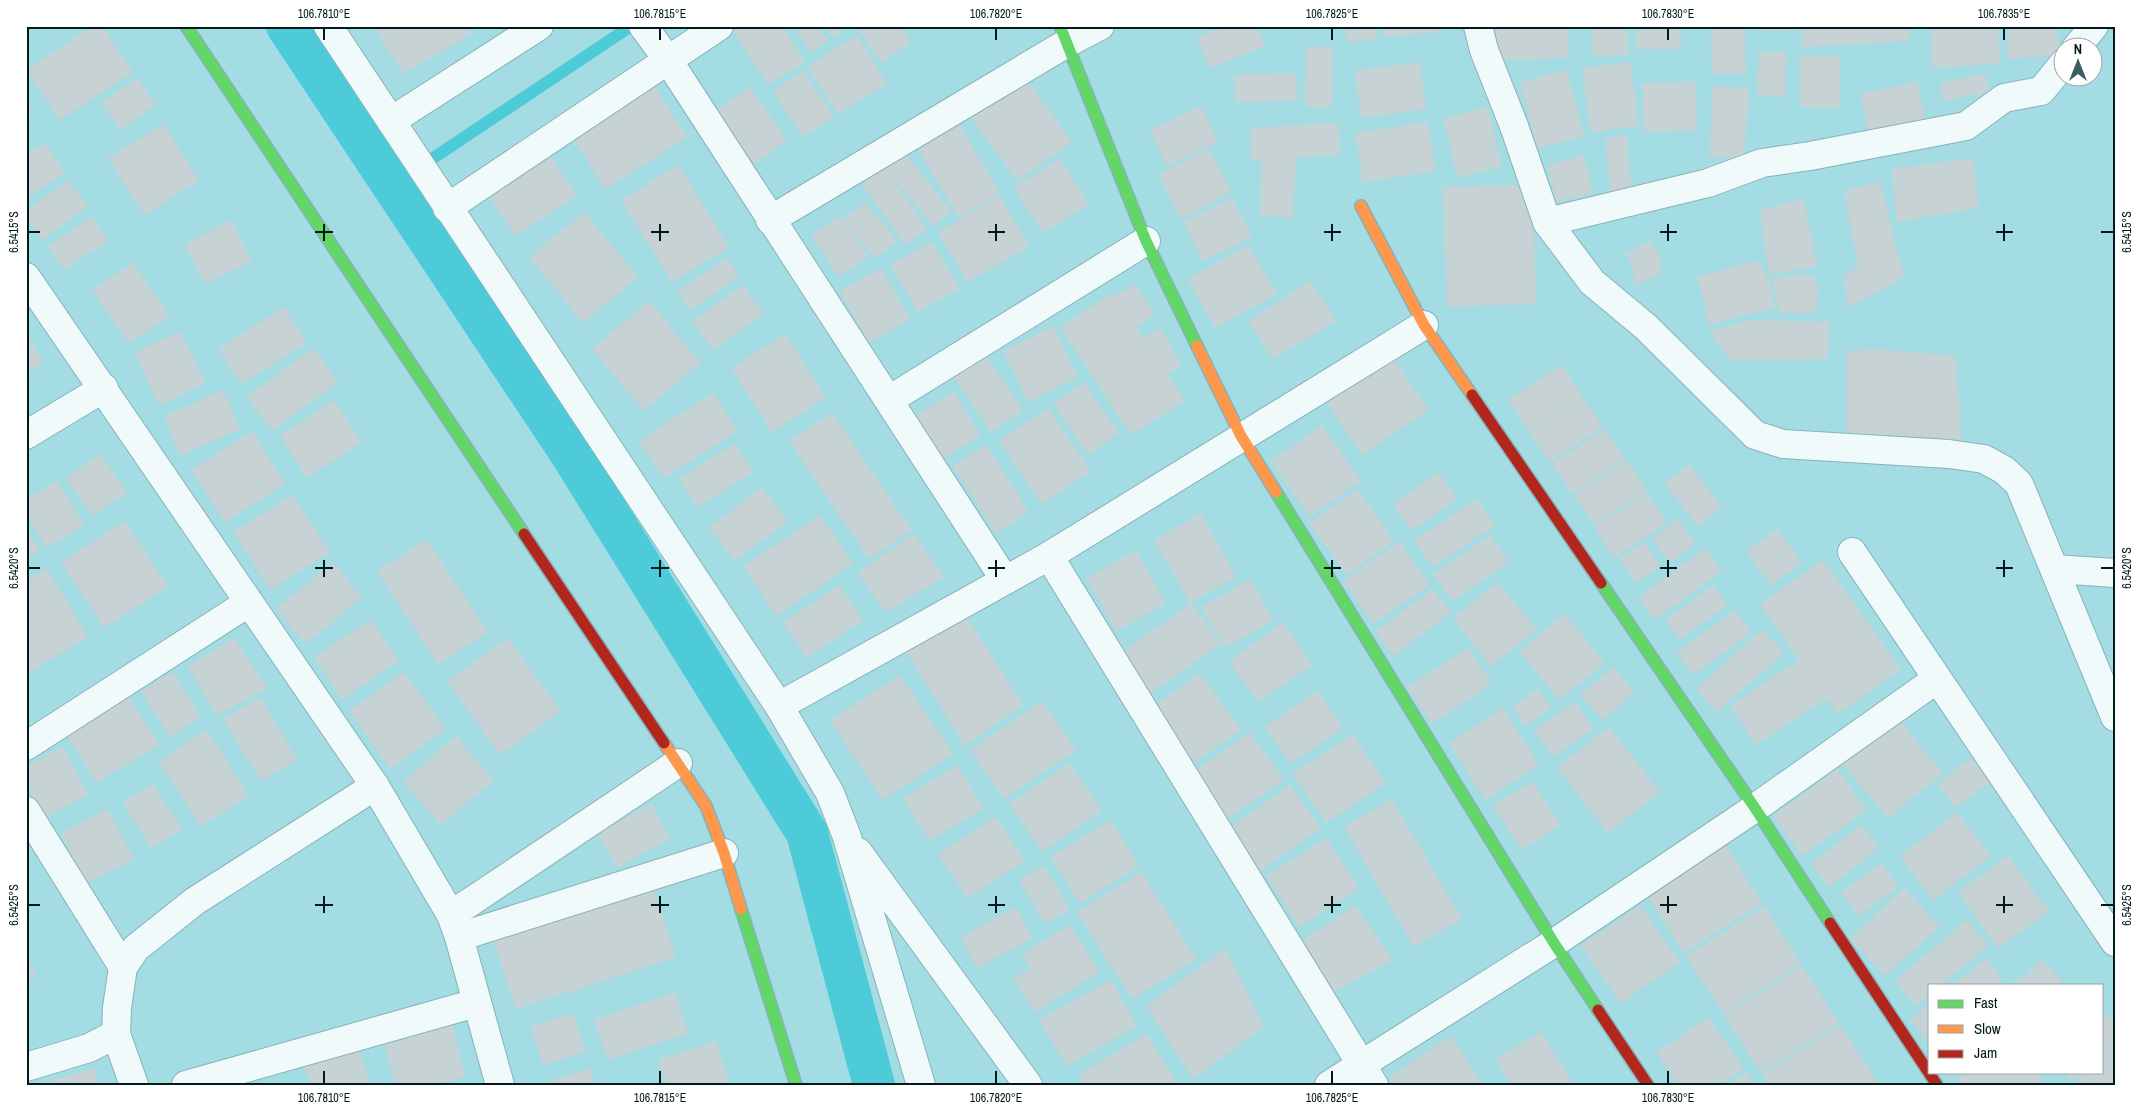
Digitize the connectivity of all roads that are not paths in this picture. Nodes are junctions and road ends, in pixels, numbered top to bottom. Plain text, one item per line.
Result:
1 (186, 26) edge
2 (328, 26) edge
3 (539, 26) edge
4 (643, 26) edge
5 (720, 26) edge
6 (1100, 26) edge
7 (1478, 26) edge
8 (2094, 26) edge
9 (1063, 35) edge
10 (2084, 38) edge
11 (664, 56) junction
12 (2054, 75) edge
13 (394, 125) junction
14 (444, 203) junction
15 (1361, 206) dead end
16 (770, 220) junction
17 (1547, 222) junction
18 (1146, 240) junction
19 (26, 277) edge
20 (1424, 325) junction
21 (104, 388) junction
22 (889, 400) junction
23 (26, 435) edge
24 (1241, 436) junction
25 (1852, 552) dead end
26 (1049, 556) junction
27 (2055, 569) junction
28 (2115, 573) edge
29 (1005, 580) junction
30 (248, 603) junction
31 (1937, 679) junction
32 (778, 706) junction
33 (2115, 717) edge
34 (26, 746) edge
35 (678, 763) junction
36 (375, 786) junction
37 (1755, 808) junction
38 (26, 811) edge
39 (847, 837) junction
40 (724, 853) junction
41 (455, 926) junction
42 (2115, 942) edge
43 (1554, 944) junction
44 (122, 967) junction
45 (476, 1003) junction
46 (116, 1034) junction
47 (26, 1067) edge
48 (1928, 1071) edge
49 (1930, 1074) edge
50 (1368, 1075) edge
51 (134, 1085) edge
52 (186, 1085) edge
53 (500, 1085) edge
54 (796, 1085) edge
55 (920, 1085) edge
56 (1028, 1085) edge
57 (1329, 1085) edge
58 (1648, 1085) edge
59 (1937, 1085) edge

1 - 35 street
2 - 13 street
3 - 13 street
4 - 11 street
5 - 11 street
6 - 9 street
7 - 17 street
8 - 10 street
9 - 16 street
9 - 18 street
11 - 14 street
11 - 16 street
12 - 17 street
13 - 14 street
14 - 32 street
15 - 20 street
16 - 22 street
17 - 27 street
18 - 22 street
18 - 24 street
19 - 21 street
20 - 24 street
20 - 37 street
21 - 23 street
21 - 30 street
22 - 29 street
24 - 26 street
24 - 43 street
25 - 31 street
26 - 29 street
26 - 50 street
27 - 28 street
27 - 33 street
29 - 32 street
30 - 34 street
30 - 36 street
31 - 37 street
31 - 42 street
32 - 39 street
35 - 40 street
35 - 41 street
36 - 41 street
36 - 44 street
37 - 43 street
37 - 48 street
38 - 44 street
39 - 55 street
39 - 56 street
40 - 41 street
40 - 54 street
41 - 45 street
43 - 50 street
43 - 58 street
44 - 46 street
45 - 52 street
45 - 53 street
46 - 47 street
46 - 51 street
49 - 59 street
50 - 57 street

